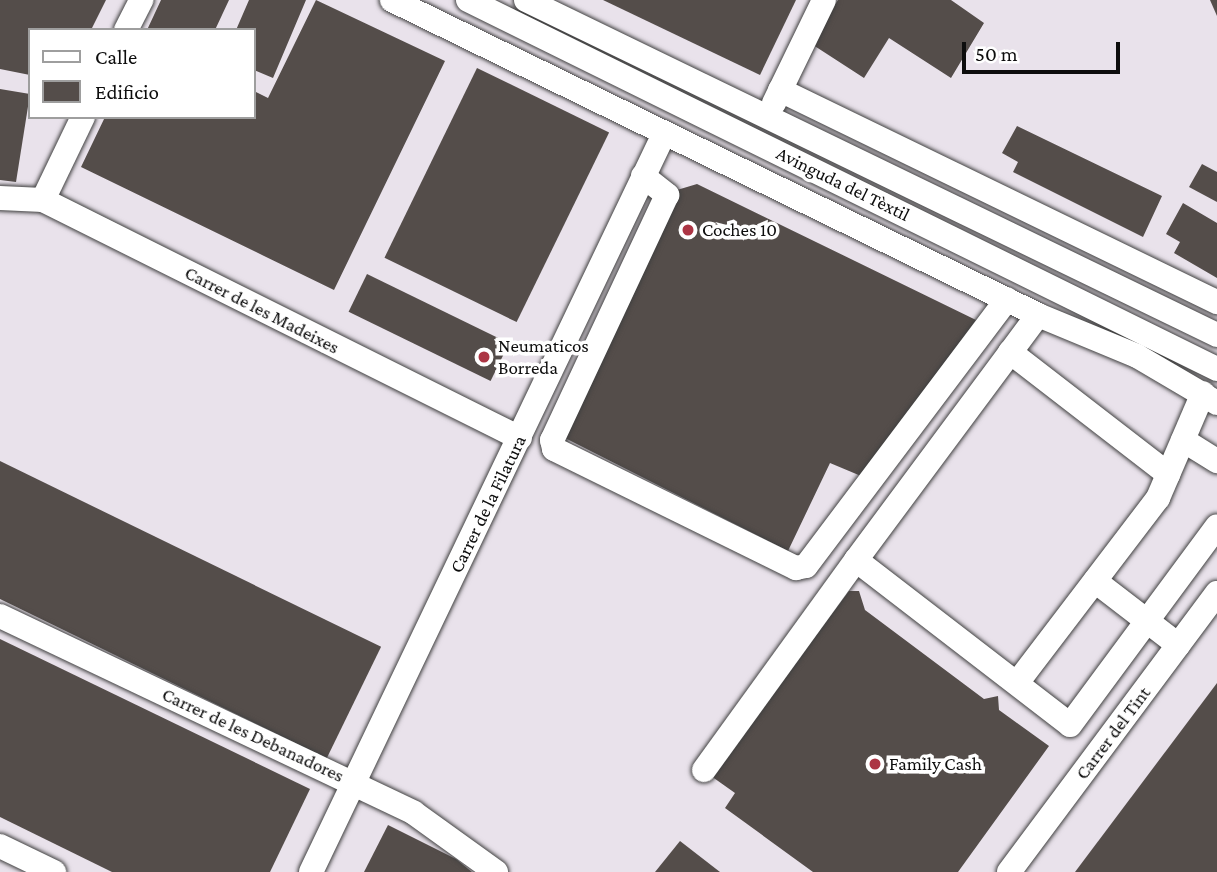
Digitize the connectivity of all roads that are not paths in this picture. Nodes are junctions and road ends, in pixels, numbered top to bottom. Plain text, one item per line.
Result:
1 (141, 0) edge
2 (392, 0) edge
3 (468, 0) edge
4 (526, 0) edge
5 (824, 0) edge
6 (127, 28) edge
7 (632, 80) junction
8 (780, 90) junction
9 (768, 118) junction
10 (82, 119) edge
11 (713, 120) junction
12 (663, 136) junction
13 (643, 176) junction
14 (0, 198) edge
15 (43, 201) junction
16 (1007, 299) junction
17 (1217, 302) edge
18 (1038, 315) junction
19 (1217, 335) edge
20 (1010, 352) junction
21 (1217, 369) edge
22 (1210, 398) edge
23 (520, 438) junction
24 (1183, 440) junction
25 (1217, 461) edge
26 (1168, 474) junction
27 (1217, 526) edge
28 (856, 560) junction
29 (1095, 581) junction
30 (1217, 593) edge
31 (0, 615) edge
32 (1147, 620) junction
33 (1178, 645) junction
34 (1017, 683) junction
35 (704, 769) dead end
36 (353, 782) junction
37 (0, 846) edge
38 (54, 872) edge
39 (310, 872) edge
40 (496, 872) edge
41 (1009, 872) edge

1 - 6 street
2 - 12 street
3 - 7 street, Avinguda del Tèxtil
4 - 9 street, Avinguda del Tèxtil
5 - 8 street
7 - 11 street, Avinguda del Tèxtil
7 - 12 street
8 - 9 street
8 - 17 street
9 - 19 street, Avinguda del Tèxtil
10 - 15 street
11 - 12 street
11 - 21 street, Avinguda del Tèxtil
12 - 13 street, Carrer de la Filatura
12 - 16 street
13 - 16 street
13 - 23 street, Carrer de la Filatura
14 - 15 street, Carrer de les Madeixes
15 - 23 street, Carrer de les Madeixes
16 - 18 street
18 - 20 street
18 - 22 street
20 - 26 street
20 - 28 street
22 - 24 street
23 - 36 street, Carrer de la Filatura
24 - 25 street
24 - 26 street
26 - 29 street
27 - 32 street
28 - 34 street
28 - 35 street
29 - 32 street
29 - 34 street
30 - 33 street, Carrer del Tint
31 - 36 street, Carrer de les Debanadores
32 - 33 street
32 - 34 street
33 - 41 street, Carrer del Tint
36 - 39 street, Carrer de la Filatura
36 - 40 street, Carrer de les Debanadores
37 - 38 street

